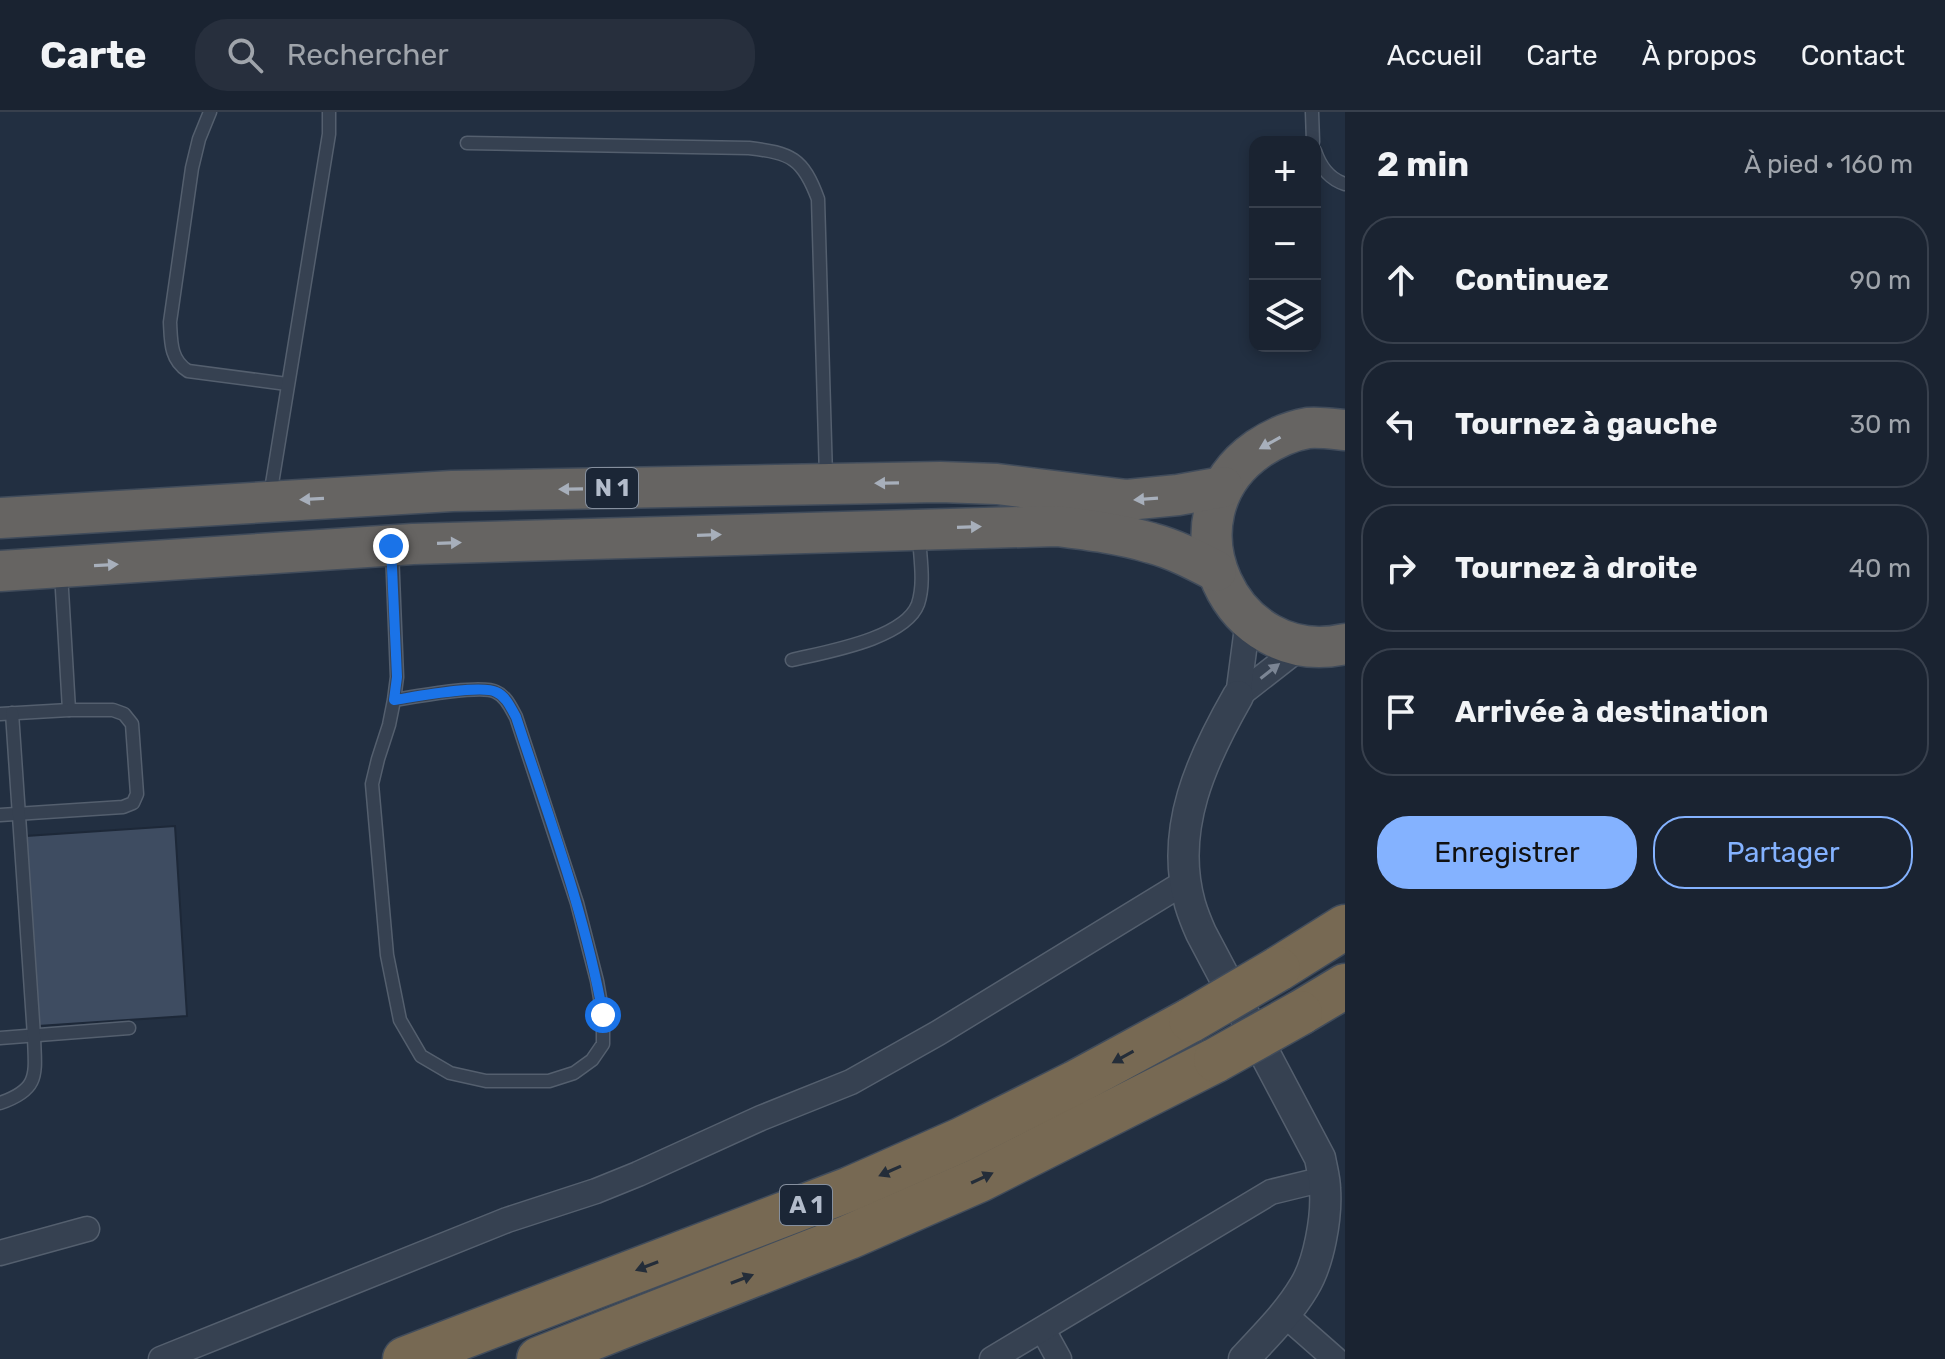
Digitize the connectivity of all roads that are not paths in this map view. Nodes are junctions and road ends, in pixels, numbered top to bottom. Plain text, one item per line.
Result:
1 (210, 112) edge
2 (329, 112) edge
3 (1312, 112) edge
4 (1313, 136) edge
5 (467, 143) dead end
6 (1321, 164) edge
7 (1345, 184) edge
8 (287, 384) junction
9 (1345, 430) edge
10 (826, 485) junction
11 (1223, 487) junction
12 (269, 502) junction
13 (0, 518) edge
14 (918, 529) junction
15 (391, 546) junction
16 (61, 568) junction
17 (0, 571) edge
18 (1216, 571) junction
19 (1248, 620) junction
20 (1345, 644) edge
21 (1302, 646) junction
22 (792, 660) dead end
23 (1238, 696) junction
24 (394, 700) junction
25 (69, 710) junction
26 (6, 714) edge
27 (19, 814) junction
28 (0, 815) edge
29 (1185, 882) junction
30 (1345, 927) edge
31 (1345, 986) edge
32 (129, 1028) dead end
33 (34, 1036) junction
34 (0, 1038) edge
35 (0, 1103) edge
36 (1324, 1179) junction
37 (87, 1229) dead end
38 (0, 1253) edge
39 (1285, 1315) junction
40 (1043, 1330) junction
41 (161, 1359) edge
42 (405, 1359) edge
43 (539, 1359) edge
44 (992, 1359) edge
45 (1059, 1359) edge
46 (1244, 1359) edge
47 (1335, 1359) edge

1 - 8 lane
2 - 8 lane
3 - 4 lane
5 - 10 lane
6 - 7 lane
8 - 12 lane
9 -> 11 highway
11 -> 10 highway, N 1
10 -> 12 highway, N 1
11 - 18 highway
12 - 13 highway, N 1
15 -> 14 highway, N 1
14 -> 18 highway, N 1
14 - 22 lane
16 -> 15 highway, N 1
15 - 24 lane
16 - 17 highway, N 1
16 - 25 lane
18 - 19 highway
19 - 21 highway
19 - 23 street
20 - 21 highway
23 -> 21 street
23 - 29 street
24 - 24 lane
25 - 26 lane
25 - 27 lane
26 - 27 lane
27 - 28 lane
27 - 33 lane
29 - 36 street
29 - 41 street
30 -> 42 highway, A 1, bridge
43 -> 31 highway, A 1, bridge
32 - 33 lane
33 - 34 lane
33 - 35 lane
36 - 39 street
36 - 40 street
37 - 38 street
39 - 46 street
39 - 47 street
40 - 44 street
40 - 45 street

